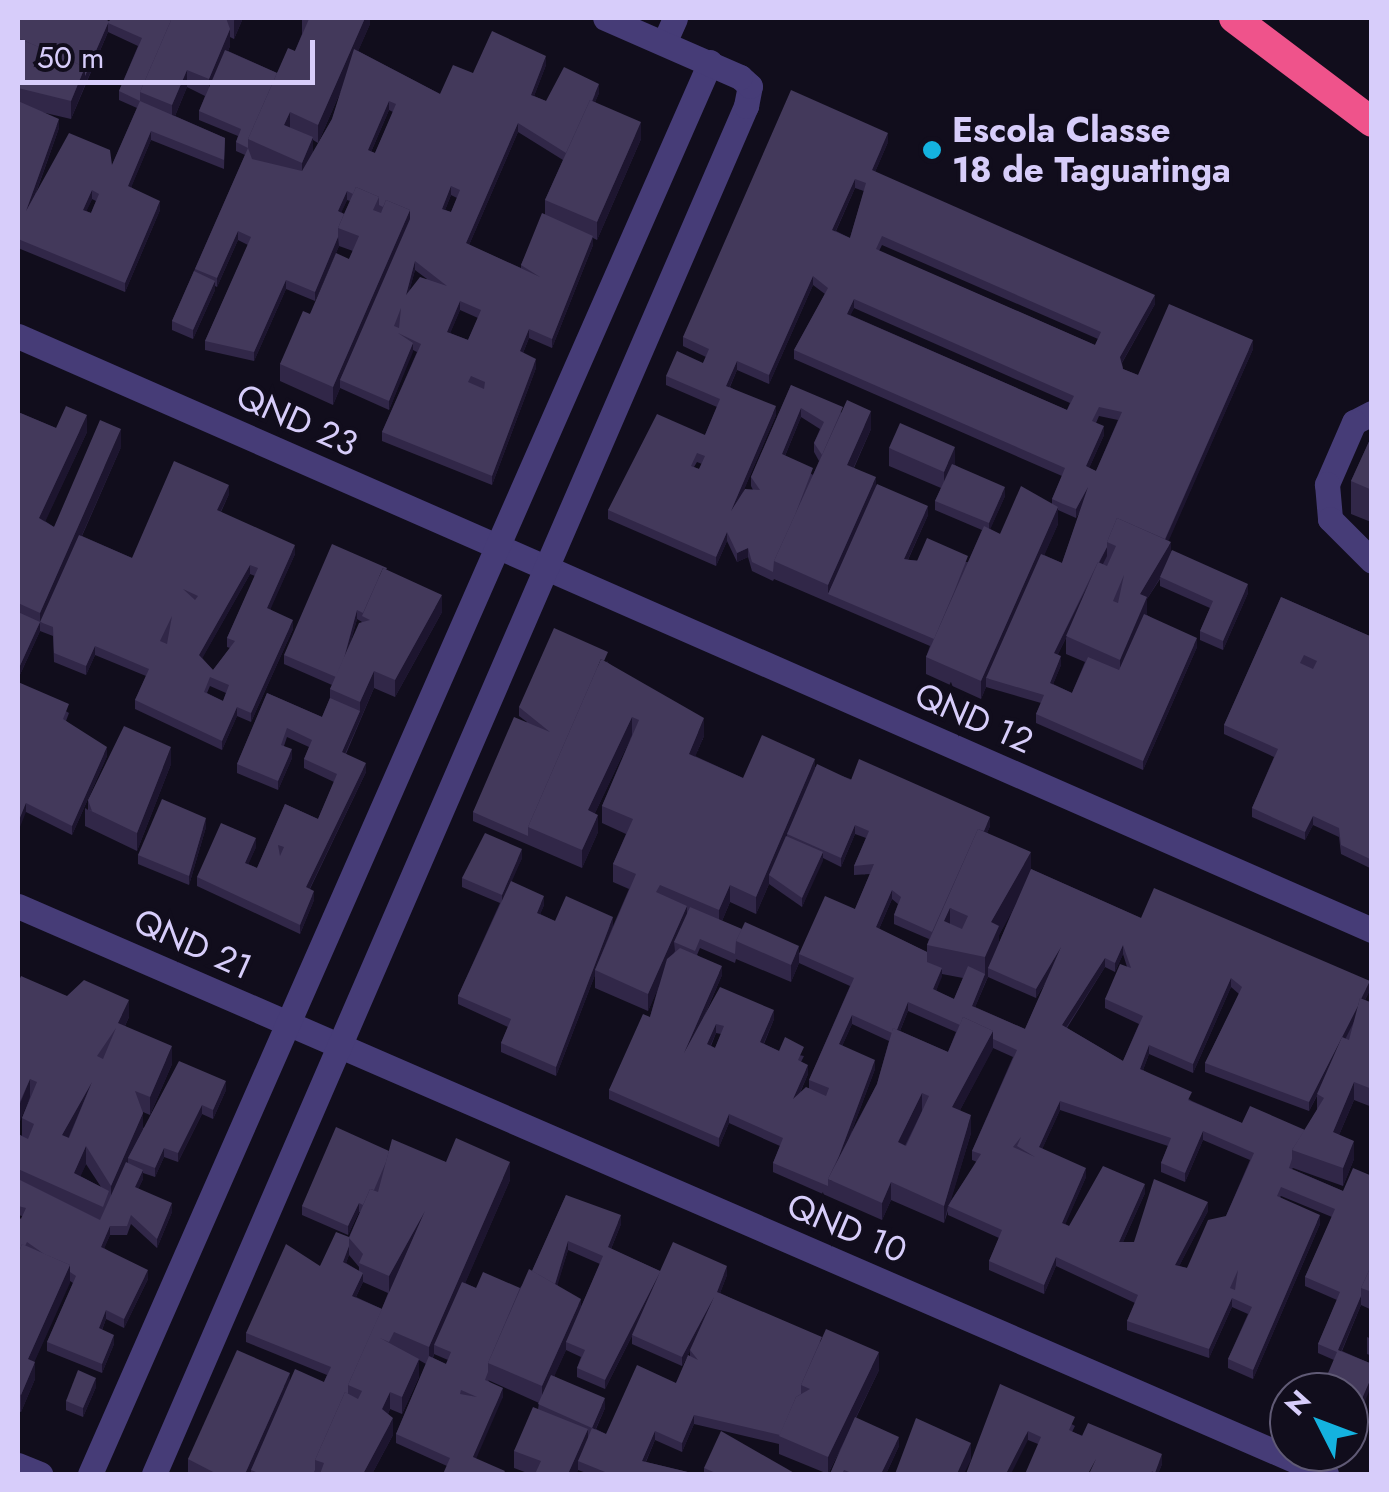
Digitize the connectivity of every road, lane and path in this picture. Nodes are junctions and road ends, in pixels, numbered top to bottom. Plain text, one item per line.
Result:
1 (606, 18) edge
2 (675, 18) edge
3 (1234, 18) edge
4 (664, 43) junction
5 (710, 62) junction
6 (1372, 122) edge
7 (18, 336) edge
8 (1372, 413) edge
9 (496, 546) junction
10 (1372, 560) edge
11 (548, 570) junction
12 (18, 906) edge
13 (1372, 930) edge
14 (286, 1023) junction
15 (340, 1046) junction
16 (18, 1464) edge
17 (40, 1474) edge
18 (90, 1474) edge
19 (154, 1474) edge
20 (1326, 1474) edge

1 - 4 street
2 - 4 street
3 - 6 highway
4 - 5 street
5 - 9 street
5 - 11 street
7 - 9 street, QND 23
8 - 10 street
9 - 11 street, QND 23
9 - 14 street
11 - 13 street, QND 12
11 - 15 street
12 - 14 street, QND 21
14 - 15 street, QND 21
14 - 18 street
15 - 19 street
15 - 20 street, QND 10
16 - 17 street

